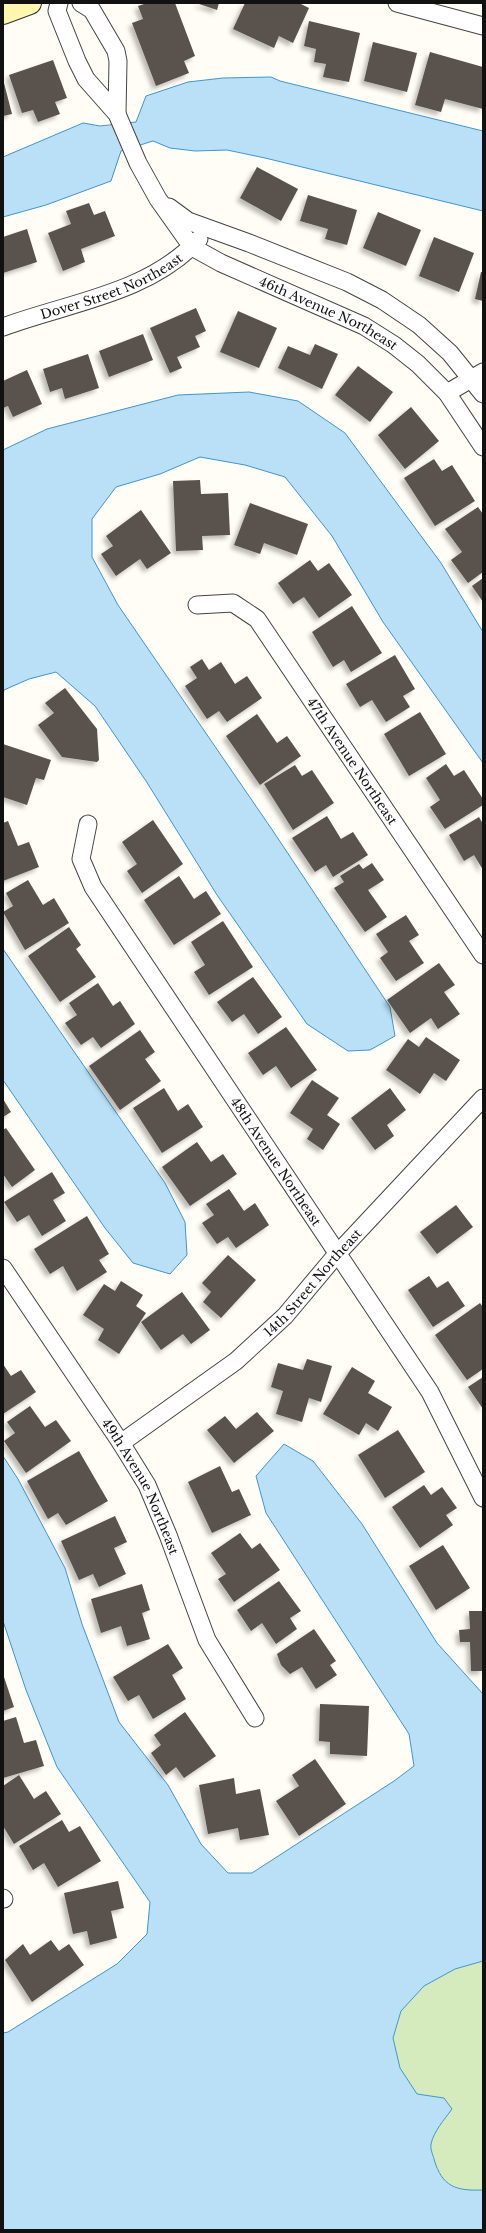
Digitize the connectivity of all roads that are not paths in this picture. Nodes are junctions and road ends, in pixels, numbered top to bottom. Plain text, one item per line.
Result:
1 (30, 3) edge
2 (59, 3) edge
3 (81, 3) edge
4 (397, 3) edge
5 (3, 13) edge
6 (483, 26) edge
7 (117, 114) junction
8 (158, 199) junction
9 (209, 229) junction
10 (192, 247) junction
11 (3, 327) edge
12 (478, 376) edge
13 (447, 393) junction
14 (483, 394) edge
15 (483, 447) edge
16 (198, 605) dead end
17 (88, 824) dead end
18 (483, 955) edge
19 (483, 1098) edge
20 (337, 1254) junction
21 (3, 1268) edge
22 (121, 1443) junction
23 (483, 1498) edge
24 (255, 1718) dead end

1 - 5 street
2 - 7 street, 46th Avenue Northeast
3 - 7 street, 46th Avenue Northeast
4 - 6 street
7 - 8 street, 46th Avenue Northeast
8 - 9 street, 46th Avenue Northeast
8 - 10 street, 46th Avenue Northeast
9 - 10 street, Dover Street Northeast
9 - 12 street, 46th Avenue Northeast
10 - 11 street, Dover Street Northeast
10 - 13 street, 46th Avenue Northeast
12 - 13 street
12 - 14 street, 46th Avenue Northeast
13 - 15 street, 46th Avenue Northeast
16 - 18 street, 47th Avenue Northeast
17 - 20 street, 48th Avenue Northeast
19 - 20 street, 14th Street Northeast
20 - 22 street, 14th Street Northeast
20 - 23 street, 48th Avenue Northeast
21 - 22 street, 49th Avenue Northeast
22 - 24 street, 49th Avenue Northeast

